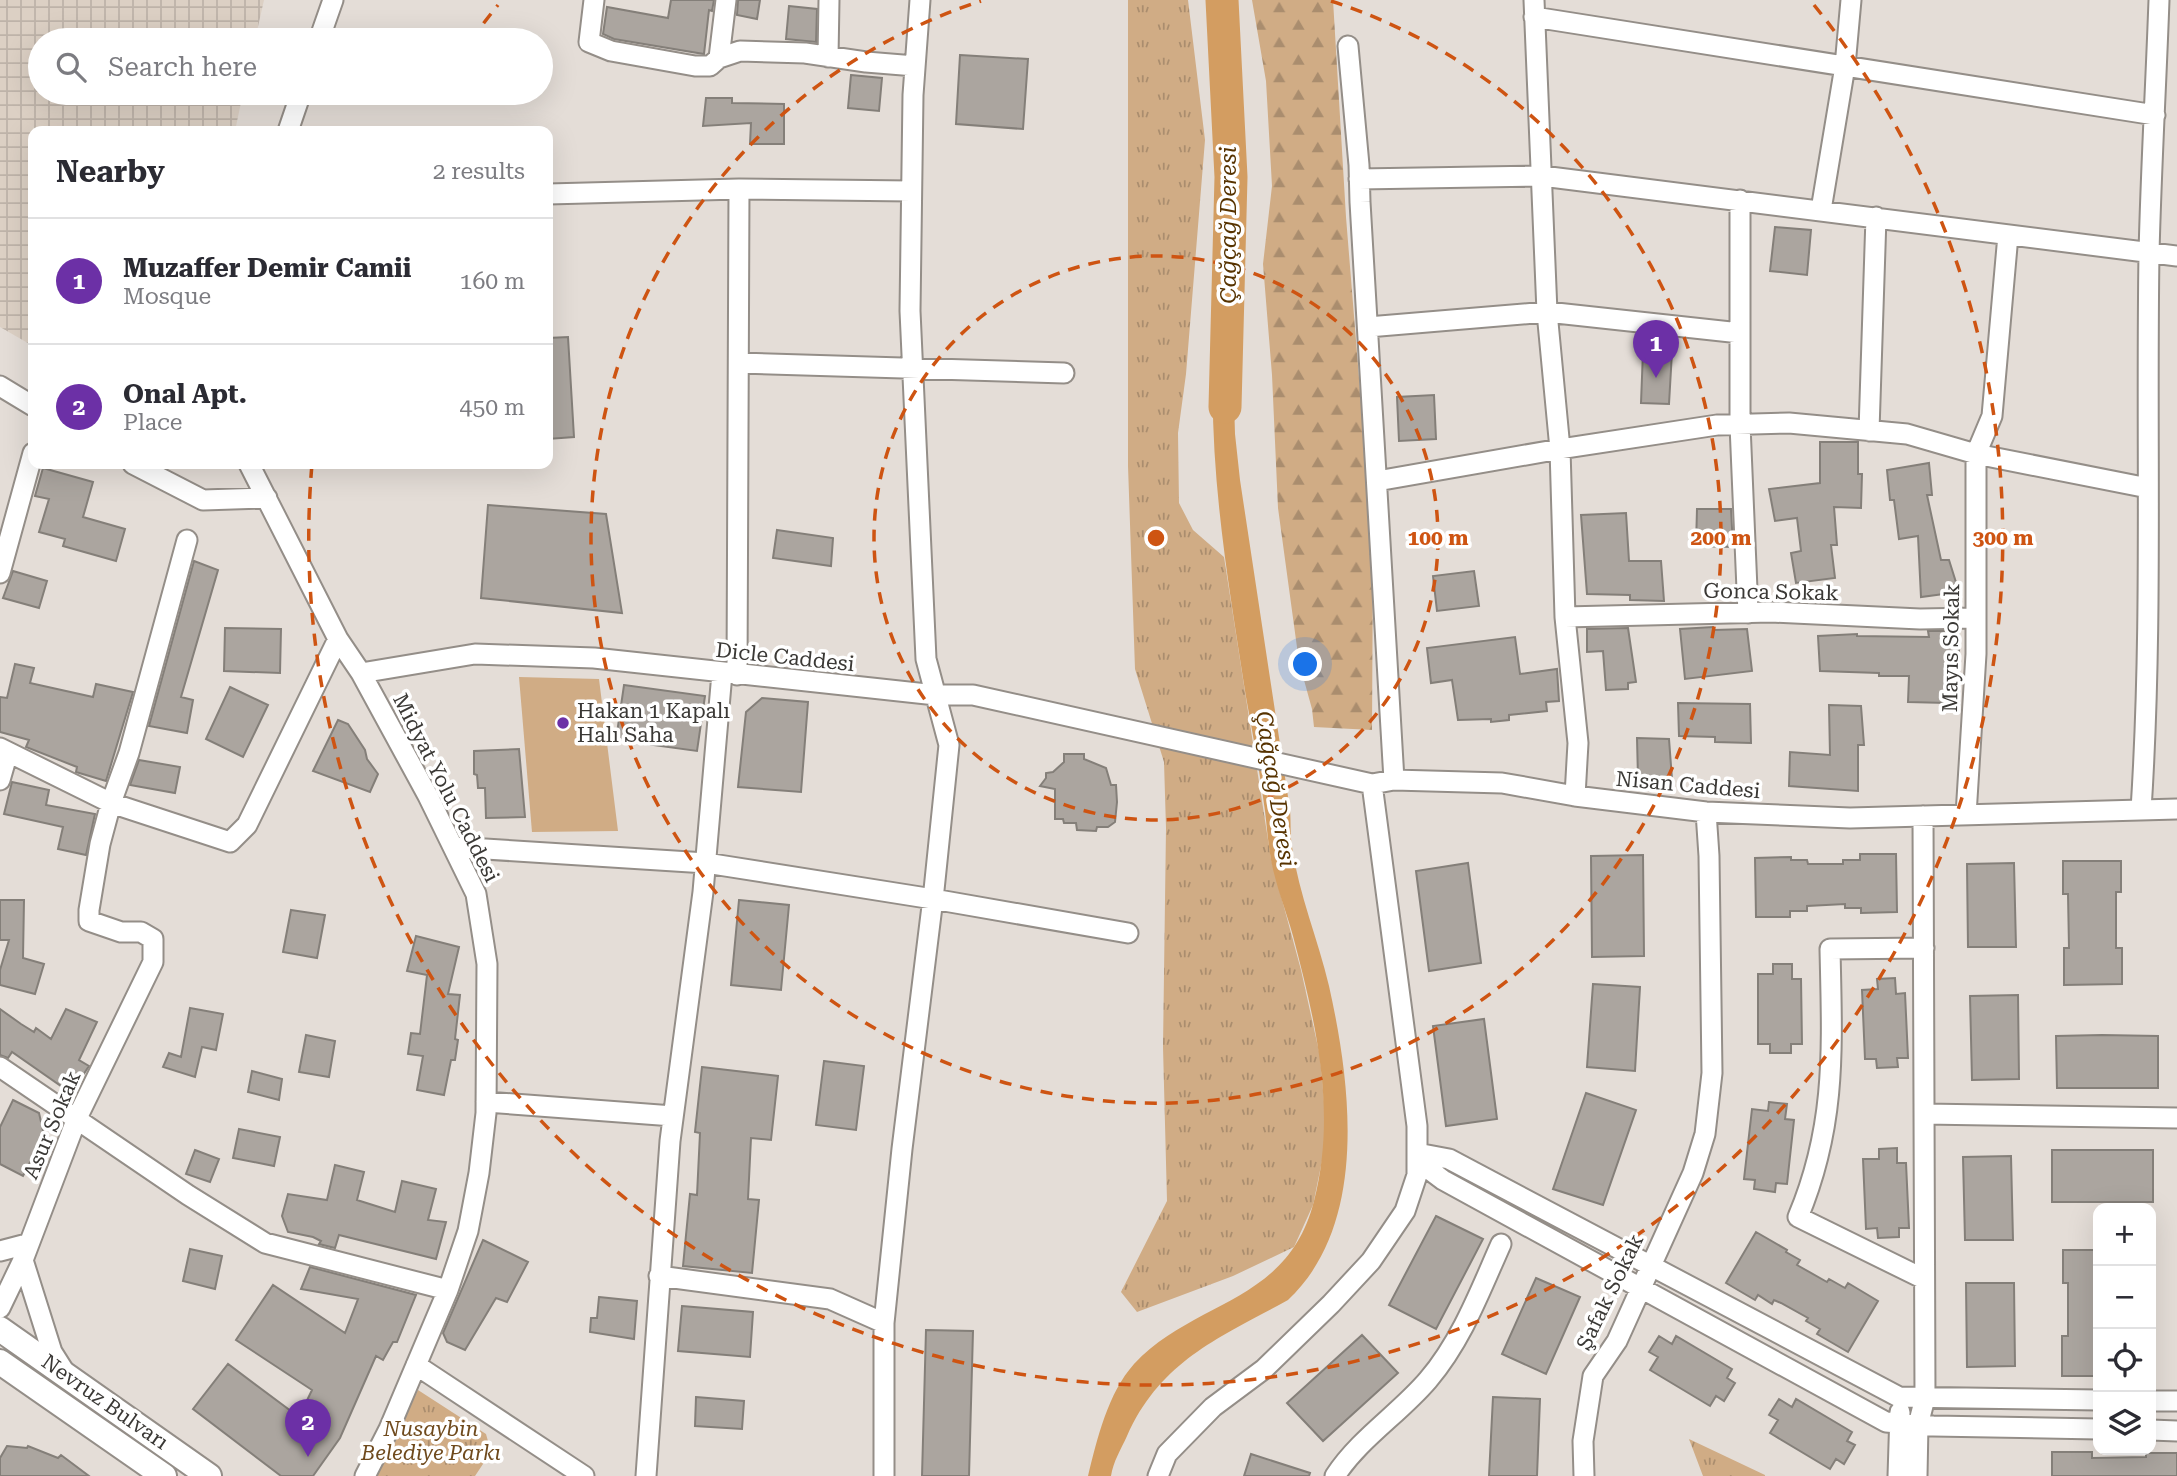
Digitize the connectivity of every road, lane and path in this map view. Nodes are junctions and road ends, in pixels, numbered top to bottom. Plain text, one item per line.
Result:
1 (333, 0) edge
2 (726, 0) edge
3 (829, 0) edge
4 (920, 0) edge
5 (1851, 0) edge
6 (2159, 0) edge
7 (592, 4) edge
8 (1534, 8) edge
9 (323, 28) edge
10 (1348, 46) dead end
11 (828, 57) junction
12 (719, 58) junction
13 (915, 66) junction
14 (1845, 66) junction
15 (297, 105) edge
16 (2155, 115) junction
17 (290, 126) edge
18 (1542, 176) junction
19 (1359, 179) junction
20 (739, 189) junction
21 (911, 191) junction
22 (553, 194) edge
23 (1740, 200) junction
24 (1821, 210) junction
25 (1876, 218) junction
26 (2008, 235) junction
27 (2150, 254) junction
28 (2177, 256) edge
29 (1547, 312) junction
30 (1368, 327) junction
31 (1740, 333) junction
32 (739, 363) junction
33 (913, 369) junction
34 (1064, 373) dead end
35 (0, 386) edge
36 (28, 403) edge
37 (1740, 425) junction
38 (1869, 431) junction
39 (1560, 449) junction
40 (1976, 454) junction
41 (29, 469) edge
42 (143, 469) edge
43 (252, 469) edge
44 (1377, 481) junction
45 (2148, 488) junction
46 (267, 498) junction
47 (187, 540) dead end
48 (0, 573) edge
49 (1748, 612) junction
50 (1565, 617) junction
51 (1976, 618) junction
52 (338, 639) junction
53 (361, 673) junction
54 (729, 674) junction
55 (936, 695) junction
56 (1201, 744) joint
57 (4, 750) edge
58 (0, 780) edge
59 (1394, 780) junction
60 (1372, 784) junction
61 (1575, 796) junction
62 (111, 803) junction
63 (2177, 809) edge
64 (2141, 810) junction
65 (1706, 812) junction
66 (1966, 815) junction
67 (1923, 816) junction
68 (453, 847) junction
69 (706, 863) junction
70 (933, 899) junction
71 (1128, 933) dead end
72 (1924, 948) junction
73 (0, 1068) edge
74 (486, 1102) junction
75 (1925, 1114) junction
76 (673, 1116) junction
77 (77, 1118) junction
78 (2177, 1118) edge
79 (1417, 1153) junction
80 (1502, 1244) dead end
81 (0, 1251) edge
82 (25, 1252) junction
83 (1649, 1266) junction
84 (659, 1276) junction
85 (1924, 1279) junction
86 (1640, 1286) junction
87 (448, 1290) junction
88 (0, 1308) edge
89 (884, 1323) junction
90 (9, 1335) edge
91 (0, 1361) edge
92 (416, 1365) junction
93 (66, 1375) junction
94 (1901, 1397) junction
95 (1925, 1398) junction
96 (2093, 1400) edge
97 (2156, 1401) edge
98 (2177, 1401) edge
99 (1909, 1424) junction
100 (2093, 1429) edge
101 (2156, 1430) edge
102 (2177, 1431) edge
103 (164, 1476) edge
104 (209, 1476) edge
105 (365, 1476) edge
106 (584, 1476) edge
107 (646, 1476) edge
108 (884, 1476) edge
109 (1158, 1476) edge
110 (1335, 1476) edge
111 (1584, 1476) edge
112 (1898, 1476) edge
113 (1917, 1476) edge

1 - 9 street
2 - 12 street
3 - 11 street
4 - 13 street
5 - 14 street
6 - 16 street
7 - 12 street
8 - 14 street
8 - 18 street
10 - 19 street
11 - 12 street
11 - 13 street
13 - 21 street
14 - 16 street
14 - 24 street
15 - 17 street
16 - 27 street
18 - 19 street
18 - 23 street
18 - 29 street
19 - 30 street
20 - 21 street
20 - 22 street
20 - 32 street
21 - 33 street
23 - 24 street
23 - 31 street
24 - 25 street
25 - 26 street
25 - 38 street
26 - 27 street
26 - 40 street, Mayıs Sokak
27 - 28 street
27 - 45 street
29 - 30 street
29 - 31 street
29 - 39 street
30 - 44 street
31 - 37 street
32 - 33 street
32 - 54 street
33 - 34 street
33 - 55 street
35 - 36 street
37 - 38 street
37 - 39 street
37 - 49 street
38 - 40 street
39 - 44 street
39 - 50 street
40 - 45 street
40 - 51 street, Mayıs Sokak
41 - 48 street
42 - 46 street
43 - 46 street, Midyat Yolu Caddesi
44 - 59 street
45 - 64 street
46 - 52 street, Midyat Yolu Caddesi
47 - 62 street
49 - 50 street, Gonca Sokak
49 - 51 street, Gonca Sokak
50 - 61 street
51 - 66 street, Mayıs Sokak
52 - 53 street, Midyat Yolu Caddesi
52 - 62 street
53 - 54 street, Dicle Caddesi
53 - 68 street, Midyat Yolu Caddesi
54 - 55 street, Dicle Caddesi
54 - 69 street
55 - 56 street, Dicle Caddesi
55 - 70 street
56 - 60 street, Nisan Caddesi
57 - 58 street
57 - 62 street
59 - 60 street, Nisan Caddesi
59 - 61 street, Nisan Caddesi
60 - 79 street
61 - 65 street, Nisan Caddesi
62 - 77 street, Asur Sokak
63 - 64 street, Nisan Caddesi
64 - 66 street, Nisan Caddesi
65 - 67 street, Nisan Caddesi
65 - 83 street, Şafak Sokak
66 - 67 street, Nisan Caddesi
67 - 72 street
68 - 69 street
68 - 74 street, Midyat Yolu Caddesi
69 - 70 street
69 - 76 street
70 - 71 street
70 - 89 street
72 - 75 street
72 - 85 street
73 - 77 street
74 - 76 street
74 - 87 street, Midyat Yolu Caddesi
75 - 78 street
75 - 85 street
76 - 84 street
77 - 82 street, Asur Sokak
77 - 87 street
79 - 83 street
79 - 86 street
79 - 109 street
80 - 110 street
81 - 82 street
82 - 88 street, Asur Sokak
82 - 93 street
83 - 86 street, Şafak Sokak
83 - 94 street
84 - 89 street
84 - 107 street
85 - 95 street
86 - 99 street
86 - 111 street, Şafak Sokak
87 - 92 street, Midyat Yolu Caddesi
89 - 108 street
90 - 91 street
90 - 93 main road, Nevruz Bulvarı
91 - 103 main road, Nevruz Bulvarı
92 - 105 street, Midyat Yolu Caddesi
92 - 106 street
93 - 104 main road, Nevruz Bulvarı
94 - 95 street
94 - 99 street
95 - 96 street
95 - 99 street
97 - 98 street
99 - 100 street
99 - 112 street
99 - 113 street
101 - 102 street

